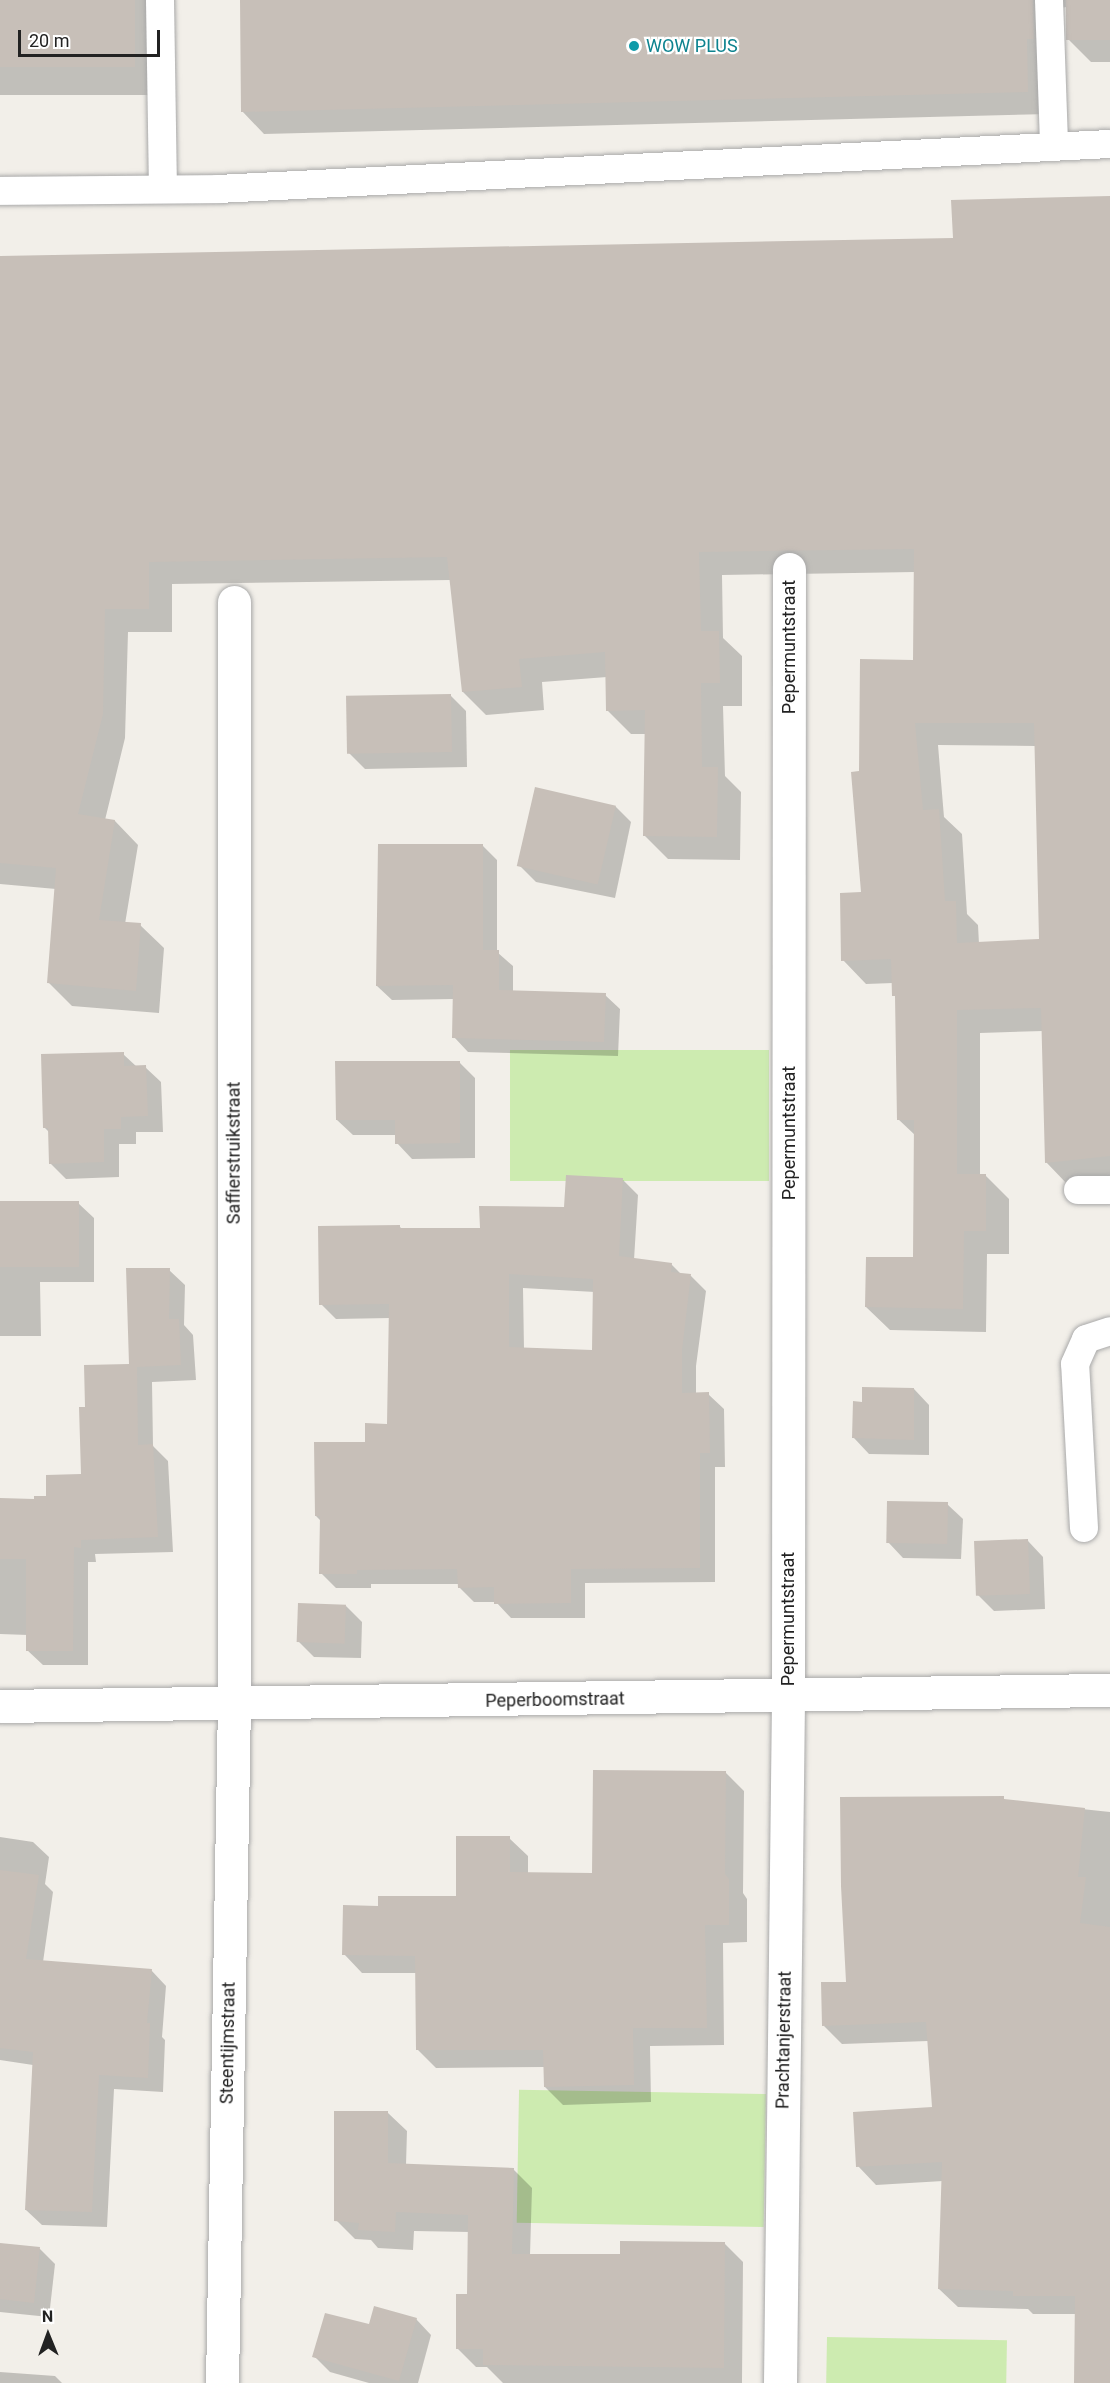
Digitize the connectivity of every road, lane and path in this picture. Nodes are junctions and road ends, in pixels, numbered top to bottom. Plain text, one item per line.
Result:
1 (160, 0) edge
2 (1049, 0) edge
3 (1110, 144) edge
4 (1054, 145) junction
5 (163, 189) junction
6 (0, 190) edge
7 (789, 569) dead end
8 (234, 602) dead end
9 (1078, 1190) dead end
10 (1110, 1190) edge
11 (1110, 1330) edge
12 (1084, 1528) dead end
13 (1110, 1690) edge
14 (788, 1697) junction
15 (234, 1704) junction
16 (0, 1706) edge
17 (222, 2383) edge
18 (780, 2383) edge

1 - 5 lane
2 - 4 lane
3 - 4 lane
4 - 5 lane
5 - 6 lane
7 - 14 street, Pepermuntstraat
8 - 15 street, Saffierstruikstraat
9 - 10 lane
11 - 12 lane
13 - 14 street, Peperboomstraat
14 - 15 street, Peperboomstraat
14 - 18 street, Prachtanjerstraat
15 - 16 street, Peperboomstraat
15 - 17 street, Steentijmstraat

